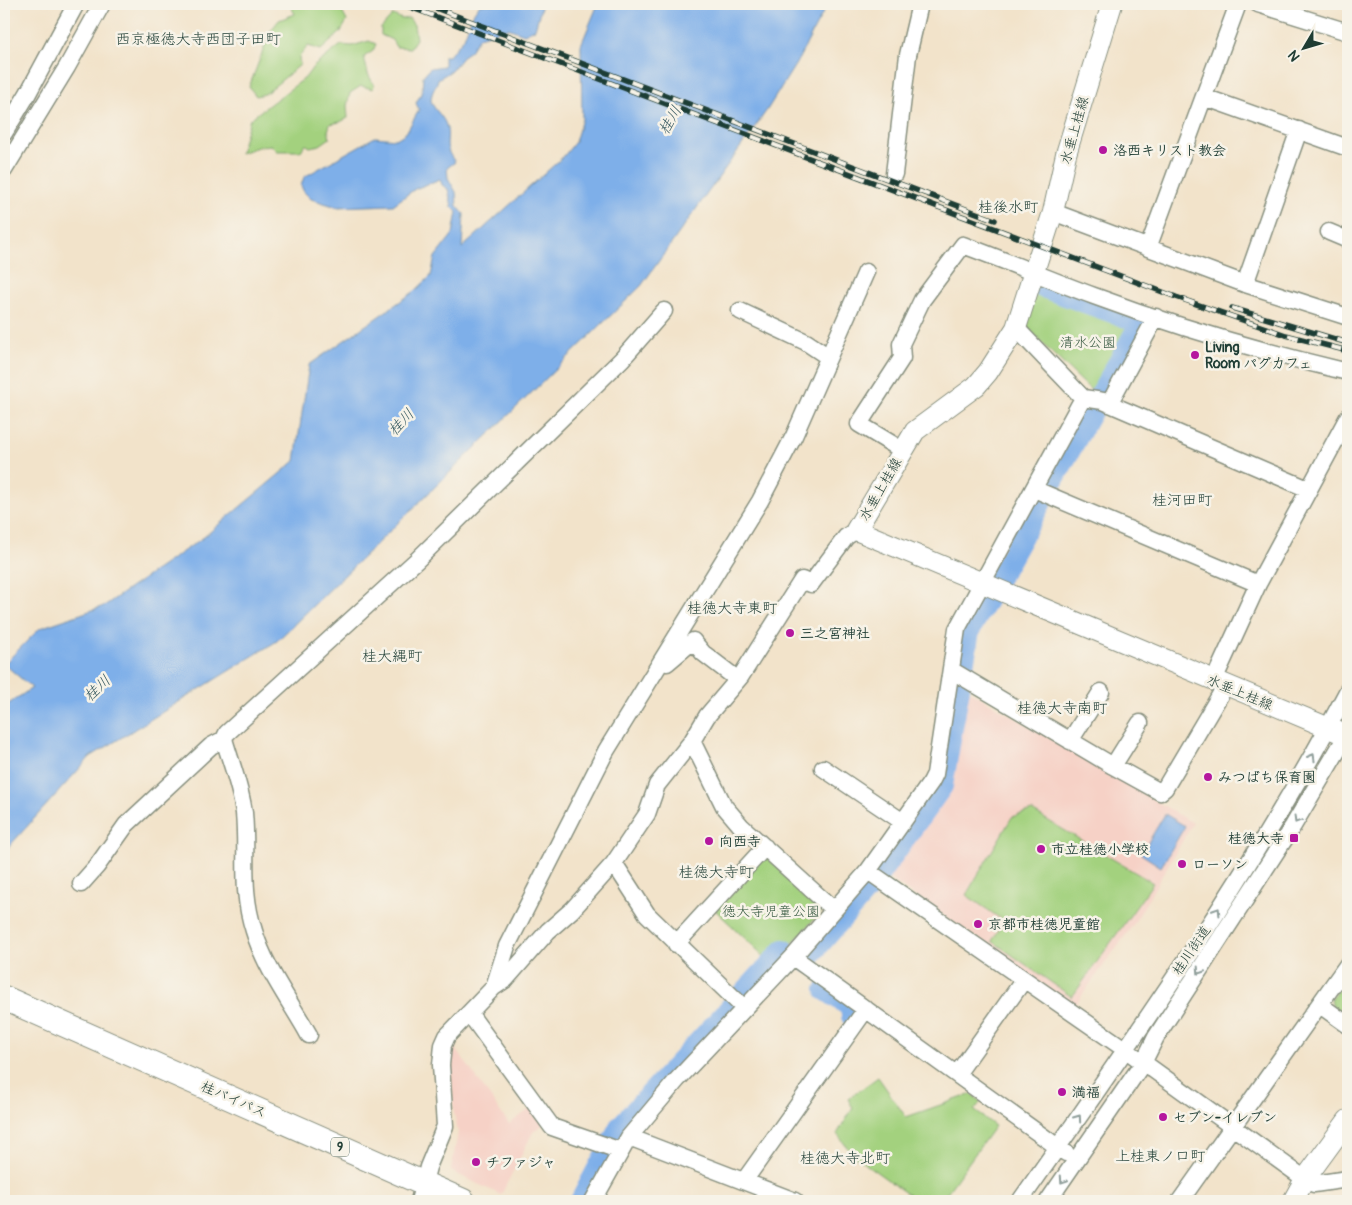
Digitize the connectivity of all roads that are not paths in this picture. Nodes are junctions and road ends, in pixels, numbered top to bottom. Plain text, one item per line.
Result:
1 (76, 4) edge
2 (102, 4) edge
3 (920, 4) edge
4 (1112, 4) edge
5 (1238, 4) edge
6 (1258, 4) edge
7 (1348, 32) edge
8 (1204, 97) junction
9 (1300, 130) junction
10 (4, 133) edge
11 (1348, 148) edge
12 (4, 170) edge
13 (894, 174) dead end
14 (1053, 212) junction
15 (1329, 232) dead end
16 (1348, 240) edge
17 (1148, 248) junction
18 (866, 272) dead end
19 (1034, 272) junction
20 (1244, 284) junction
21 (664, 310) dead end
22 (740, 311) dead end
23 (1156, 317) junction
24 (1348, 317) edge
25 (1016, 328) junction
26 (827, 356) junction
27 (1348, 372) edge
28 (1096, 401) junction
29 (1348, 417) edge
30 (902, 450) junction
31 (1308, 489) junction
32 (1042, 493) junction
33 (856, 530) junction
34 (1258, 584) junction
35 (990, 586) junction
36 (659, 666) junction
37 (957, 673) junction
38 (737, 679) junction
39 (1220, 683) junction
40 (1348, 690) edge
41 (1101, 692) dead end
42 (1140, 723) dead end
43 (1343, 733) edge
44 (224, 739) junction
45 (692, 741) junction
46 (1070, 741) junction
47 (1113, 766) junction
48 (824, 768) dead end
49 (904, 822) junction
50 (765, 847) junction
51 (614, 863) junction
52 (874, 875) junction
53 (81, 884) dead end
54 (834, 910) junction
55 (676, 944) junction
56 (793, 957) junction
57 (1348, 964) edge
58 (1023, 981) junction
59 (494, 987) junction
60 (4, 998) edge
61 (738, 1002) junction
62 (1320, 1005) junction
63 (866, 1009) junction
64 (469, 1013) junction
65 (1348, 1025) edge
66 (309, 1035) dead end
67 (1126, 1050) junction
68 (1143, 1062) junction
69 (957, 1074) junction
70 (1348, 1120) edge
71 (1233, 1126) junction
72 (617, 1145) junction
73 (1058, 1147) junction
74 (1076, 1160) junction
75 (1348, 1179) edge
76 (744, 1181) junction
77 (1310, 1181) junction
78 (422, 1192) edge
79 (766, 1196) edge
80 (463, 1201) edge
81 (593, 1201) edge
82 (795, 1201) edge
83 (1020, 1201) edge
84 (1048, 1201) edge
85 (1180, 1201) edge
86 (1293, 1201) edge

1 - 10 street
2 - 12 street
3 - 13 street
4 - 14 main road, 水垂上桂線
5 - 8 street
6 - 7 street
8 - 9 street
8 - 17 street
9 - 11 street
9 - 20 street
14 - 17 street
14 - 19 main road, 水垂上桂線
15 - 16 street
17 - 20 street
18 - 26 street
19 - 23 street
19 - 25 main road, 水垂上桂線
19 - 30 street
20 - 24 street
21 - 44 street
22 - 26 street
23 - 27 street
23 - 28 street
25 - 28 street
25 - 30 main road, 水垂上桂線
26 - 36 street
28 - 31 street
28 - 32 street
29 - 31 street
30 - 33 main road, 水垂上桂線
31 - 34 street
32 - 34 street
32 - 35 street
33 - 35 main road, 水垂上桂線
33 - 38 street
34 - 39 street
35 - 37 street
35 - 39 main road, 水垂上桂線
36 - 38 street
36 - 59 street
37 - 46 street
37 - 49 street
38 - 45 street
39 - 43 main road, 水垂上桂線
39 - 47 street
40 - 43 street, 桂川街道
41 - 46 street
42 - 47 street
67 -> 43 street, 桂川街道
43 -> 68 street, 桂川街道
44 - 53 street
44 - 66 street
45 - 50 street
45 - 51 street
46 - 47 street
48 - 49 street
49 - 52 street
50 - 54 street
50 - 55 street
51 - 55 street
51 - 59 street
52 - 54 street
52 - 58 street
54 - 56 street
55 - 61 street
56 - 61 street
56 - 63 street
57 - 62 street
58 - 67 street
58 - 69 street
59 - 64 street
60 - 78 highway, 桂バイパス / 9
61 - 72 street
62 - 65 street
62 - 71 street
63 - 69 street
63 - 76 street
64 - 72 street
64 - 78 street
67 - 68 street
73 -> 67 street, 桂川街道
68 - 71 street
68 - 74 street, 桂川街道
69 - 73 street
70 - 77 main road
71 - 77 street
71 - 85 street
72 - 76 street
72 - 81 street
73 - 74 street
73 - 83 street, 桂川街道
74 -> 84 street, 桂川街道
75 - 77 street
76 - 79 street
77 - 86 main road
78 - 80 highway, 桂バイパス / 9
79 - 82 street

